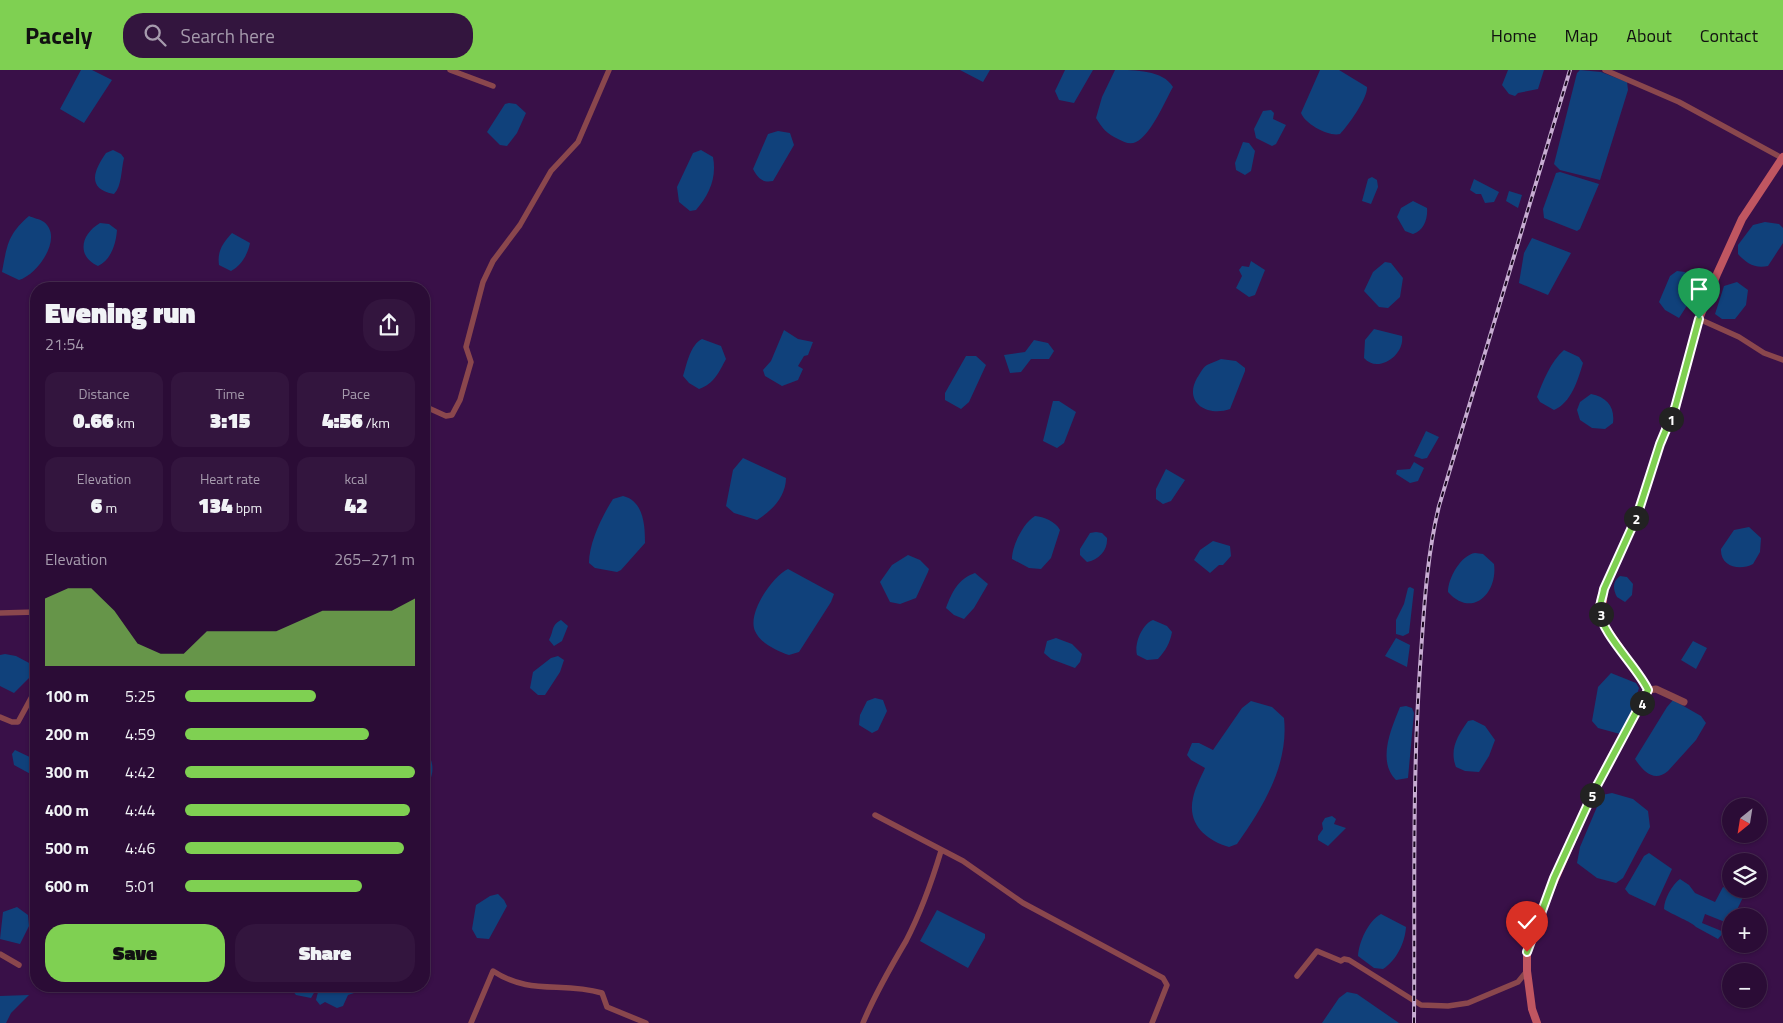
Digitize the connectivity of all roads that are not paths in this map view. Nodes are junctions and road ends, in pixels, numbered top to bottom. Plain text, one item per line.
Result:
1 (450, 70) edge
2 (609, 70) edge
3 (1604, 70) edge
4 (493, 86) dead end
5 (1783, 158) edge
6 (1699, 319) junction
7 (1783, 360) edge
8 (430, 409) edge
9 (30, 612) edge
10 (0, 614) edge
11 (1648, 690) junction
12 (30, 700) edge
13 (1684, 702) dead end
14 (0, 717) edge
15 (875, 815) dead end
16 (941, 851) junction
17 (0, 954) edge
18 (19, 965) dead end
19 (1527, 971) junction
20 (1297, 976) dead end
21 (471, 1023) edge
22 (646, 1023) edge
23 (863, 1023) edge
24 (1152, 1023) edge
25 (1537, 1023) edge

1 - 4 street
2 - 8 street
3 - 5 street
5 - 6 main road
6 - 7 street
6 - 11 main road
9 - 10 street
11 - 13 street
11 - 19 main road
12 - 14 street
15 - 16 street
16 - 23 street
16 - 24 street
17 - 18 street
19 - 20 street
19 - 25 main road
21 - 22 street

